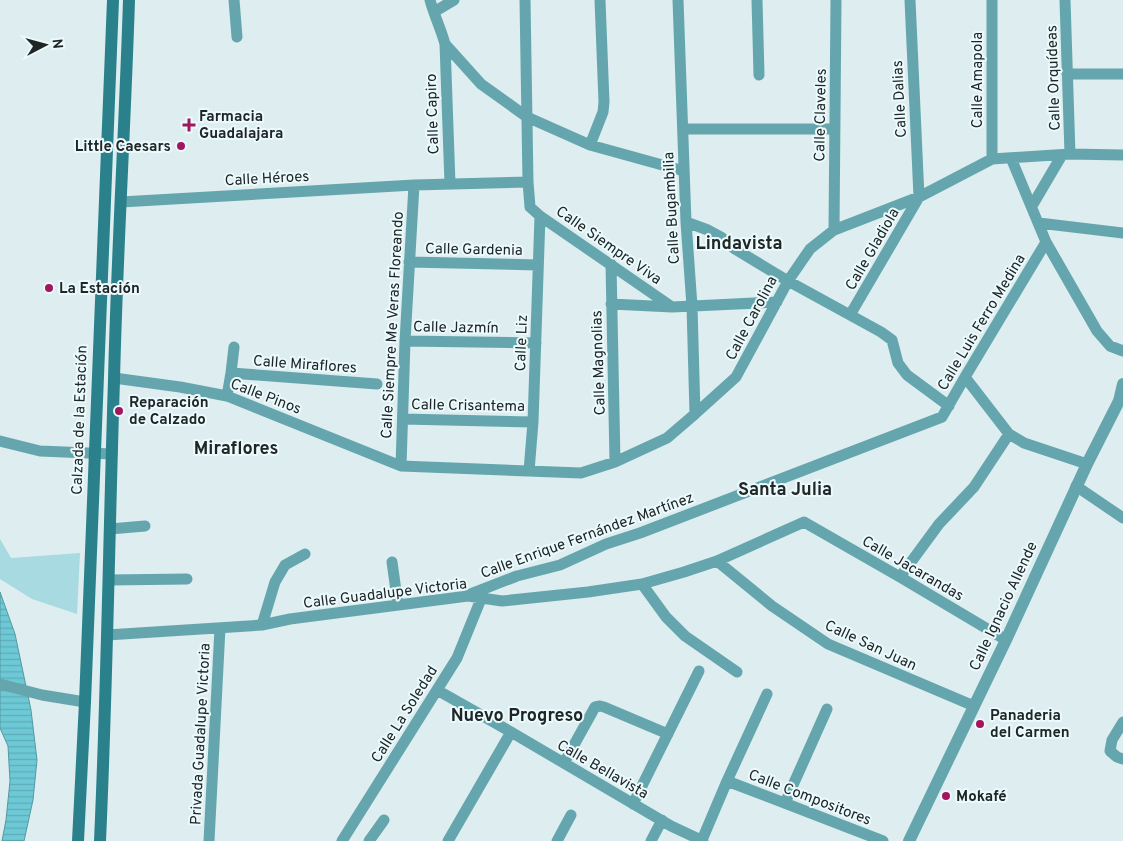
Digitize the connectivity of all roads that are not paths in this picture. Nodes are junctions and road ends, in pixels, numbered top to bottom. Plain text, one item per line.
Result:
1 (113, 0) edge
2 (129, 0) edge
3 (234, 0) edge
4 (430, 0) edge
5 (454, 0) edge
6 (525, 0) edge
7 (600, 0) edge
8 (678, 0) edge
9 (757, 0) edge
10 (836, 0) edge
11 (910, 0) edge
12 (994, 0) edge
13 (1065, 0) edge
14 (434, 12) junction
15 (237, 37) dead end
16 (445, 44) junction
17 (1068, 74) junction
18 (1123, 74) edge
19 (759, 76) dead end
20 (527, 118) junction
21 (683, 129) junction
22 (835, 129) junction
23 (590, 145) junction
24 (1123, 154) edge
25 (1066, 155) junction
26 (1011, 158) junction
27 (992, 159) junction
28 (684, 171) junction
29 (528, 182) junction
30 (450, 184) junction
31 (414, 185) junction
32 (919, 197) junction
33 (121, 202) junction
34 (1032, 206) junction
35 (540, 216) junction
36 (686, 222) junction
37 (1038, 223) junction
38 (834, 230) junction
39 (1123, 233) edge
40 (1046, 242) junction
41 (409, 262) junction
42 (611, 264) junction
43 (538, 265) junction
44 (788, 281) junction
45 (777, 302) junction
46 (611, 304) junction
47 (692, 306) junction
48 (672, 307) junction
49 (850, 316) junction
50 (405, 341) junction
51 (536, 343) junction
52 (234, 347) dead end
53 (1123, 351) edge
54 (232, 373) junction
55 (965, 376) junction
56 (114, 378) junction
57 (377, 384) dead end
58 (1123, 384) edge
59 (227, 396) junction
60 (1121, 401) edge
61 (949, 406) junction
62 (695, 414) junction
63 (942, 418) joint
64 (403, 419) junction
65 (533, 422) junction
66 (1009, 434) junction
67 (0, 441) edge
68 (94, 454) junction
69 (112, 454) junction
70 (615, 462) junction
71 (1087, 464) junction
72 (401, 466) junction
73 (529, 471) junction
74 (1076, 486) junction
75 (1123, 518) edge
76 (804, 522) joint
77 (145, 526) dead end
78 (110, 529) junction
79 (305, 554) dead end
80 (716, 561) junction
81 (392, 562) dead end
82 (900, 577) junction
83 (109, 580) junction
84 (186, 580) dead end
85 (642, 584) junction
86 (468, 596) junction
87 (481, 599) junction
88 (398, 604) junction
89 (262, 625) junction
90 (220, 628) junction
91 (107, 635) junction
92 (1006, 640) junction
93 (699, 671) dead end
94 (736, 672) dead end
95 (0, 684) edge
96 (437, 690) junction
97 (767, 694) dead end
98 (85, 702) junction
99 (974, 706) junction
100 (827, 709) dead end
101 (105, 722) junction
102 (1123, 722) edge
103 (511, 732) junction
104 (668, 734) junction
105 (1123, 759) edge
106 (564, 763) junction
107 (727, 781) junction
108 (633, 804) junction
109 (785, 804) junction
110 (571, 815) dead end
111 (384, 820) dead end
112 (662, 820) junction
113 (78, 841) edge
114 (100, 841) edge
115 (209, 841) edge
116 (342, 841) edge
117 (369, 841) edge
118 (448, 841) edge
119 (557, 841) edge
120 (651, 841) edge
121 (703, 841) edge
122 (884, 841) edge
123 (909, 841) edge

1 - 68 main road, Calzada de la Estación
2 - 33 main road
3 - 15 street
4 - 14 street
5 - 14 street
6 - 20 street
7 - 23 street
8 - 21 street, Calle Bugambilia
9 - 19 street
10 - 22 street, Calle Claveles
11 - 32 street, Calle Dalias
12 - 27 street, Calle Amapola
13 - 17 street, Calle Orquídeas
14 - 16 street
16 - 20 street
16 - 30 street, Calle Capiro
17 - 18 street
17 - 25 street, Calle Orquídeas
20 - 23 street
20 - 29 street
21 - 22 street
21 - 28 street, Calle Bugambilia
22 - 38 street, Calle Claveles
23 - 28 street
24 - 25 street, Calle Carolina
25 - 26 street, Calle Carolina
25 - 34 street
26 - 27 street, Calle Carolina
26 - 34 street
27 - 32 street, Calle Carolina
28 - 36 street, Calle Bugambilia
29 - 30 street, Calle Héroes
29 - 35 street, Calle Siempre Viva
30 - 31 street, Calle Héroes
31 - 33 street, Calle Héroes
31 - 41 street, Calle Siempre Me Veras Floreando
32 - 38 street, Calle Carolina
32 - 49 street, Calle Gladiola
33 - 56 main road
34 - 37 street
35 - 42 street, Calle Siempre Viva
35 - 43 street, Calle Liz
36 - 44 street
36 - 47 street, Calle Bugambilia
37 - 39 street
37 - 40 street
38 - 44 street, Calle Carolina
40 - 53 street
40 - 55 street, Calle Luis Ferro Medina
41 - 43 street, Calle Gardenia
41 - 50 street, Calle Siempre Me Veras Floreando
42 - 46 street, Calle Magnolias
42 - 48 street, Calle Siempre Viva
43 - 51 street, Calle Liz
44 - 45 street, Calle Carolina
44 - 49 street
45 - 47 street
45 - 62 street, Calle Carolina
46 - 48 street
46 - 70 street, Calle Magnolias
47 - 48 street
47 - 62 street, Calle Bugambilia
49 - 61 street
50 - 51 street, Calle Jazmín
50 - 64 street, Calle Siempre Me Veras Floreando
51 - 65 street, Calle Liz
52 - 54 street, Calle Miraflores
54 - 57 street, Calle Miraflores
54 - 59 street, Calle Miraflores
55 - 61 street, Calle Luis Ferro Medina
55 - 66 street
56 - 59 street, Calle Pinos
56 - 69 main road
58 - 60 street, Calle Ignacio Allende
59 - 72 street, Calle Pinos
60 - 71 street, Calle Ignacio Allende
61 - 63 street, Calle Luis Ferro Medina
62 - 70 street, Calle Carolina
63 - 86 street, Calle Enrique Fernández Martínez
64 - 65 street, Calle Crisantema
64 - 72 street, Calle Siempre Me Veras Floreando
65 - 73 street, Calle Liz
66 - 71 street
66 - 82 street
67 - 68 street
68 - 69 street
68 - 98 main road, Calzada de la Estación
69 - 78 main road
70 - 73 street, Calle Carolina
71 - 74 street, Calle Ignacio Allende
72 - 73 street, Calle Carolina
74 - 75 street
74 - 92 street, Calle Ignacio Allende
76 - 80 street, Calle Guadalupe Victoria
76 - 82 street, Calle Jacarandas
77 - 78 street
78 - 83 main road
79 - 89 street
80 - 85 street, Calle Guadalupe Victoria
80 - 99 street, Calle San Juan
81 - 88 street
82 - 92 street, Calle Jacarandas
83 - 84 street
83 - 91 main road
85 - 87 street, Calle Guadalupe Victoria
85 - 94 street
86 - 87 street, Calle Guadalupe Victoria
86 - 88 street, Calle Guadalupe Victoria
87 - 96 street, Calle La Soledad
88 - 89 street, Calle Guadalupe Victoria
89 - 90 street, Calle Guadalupe Victoria
90 - 91 street, Calle Guadalupe Victoria
90 - 115 street, Privada Guadalupe Victoria
91 - 101 main road
92 - 99 street, Calle Ignacio Allende
93 - 104 street
95 - 98 street
96 - 103 street, Calle Bellavista
96 - 116 street, Calle La Soledad
97 - 107 street
98 - 101 main road
98 - 113 main road, Calzada de la Estación
99 - 123 street, Calle Ignacio Allende
100 - 109 street
101 - 114 main road
102 - 105 street
103 - 106 street, Calle Bellavista
103 - 118 street
104 - 106 street
104 - 108 street
106 - 108 street, Calle Bellavista
107 - 109 street, Calle Compositores
107 - 121 street
108 - 112 street, Calle Bellavista
109 - 122 street, Calle Compositores
110 - 119 street
111 - 117 street
112 - 120 street
112 - 121 street, Calle Bellavista

